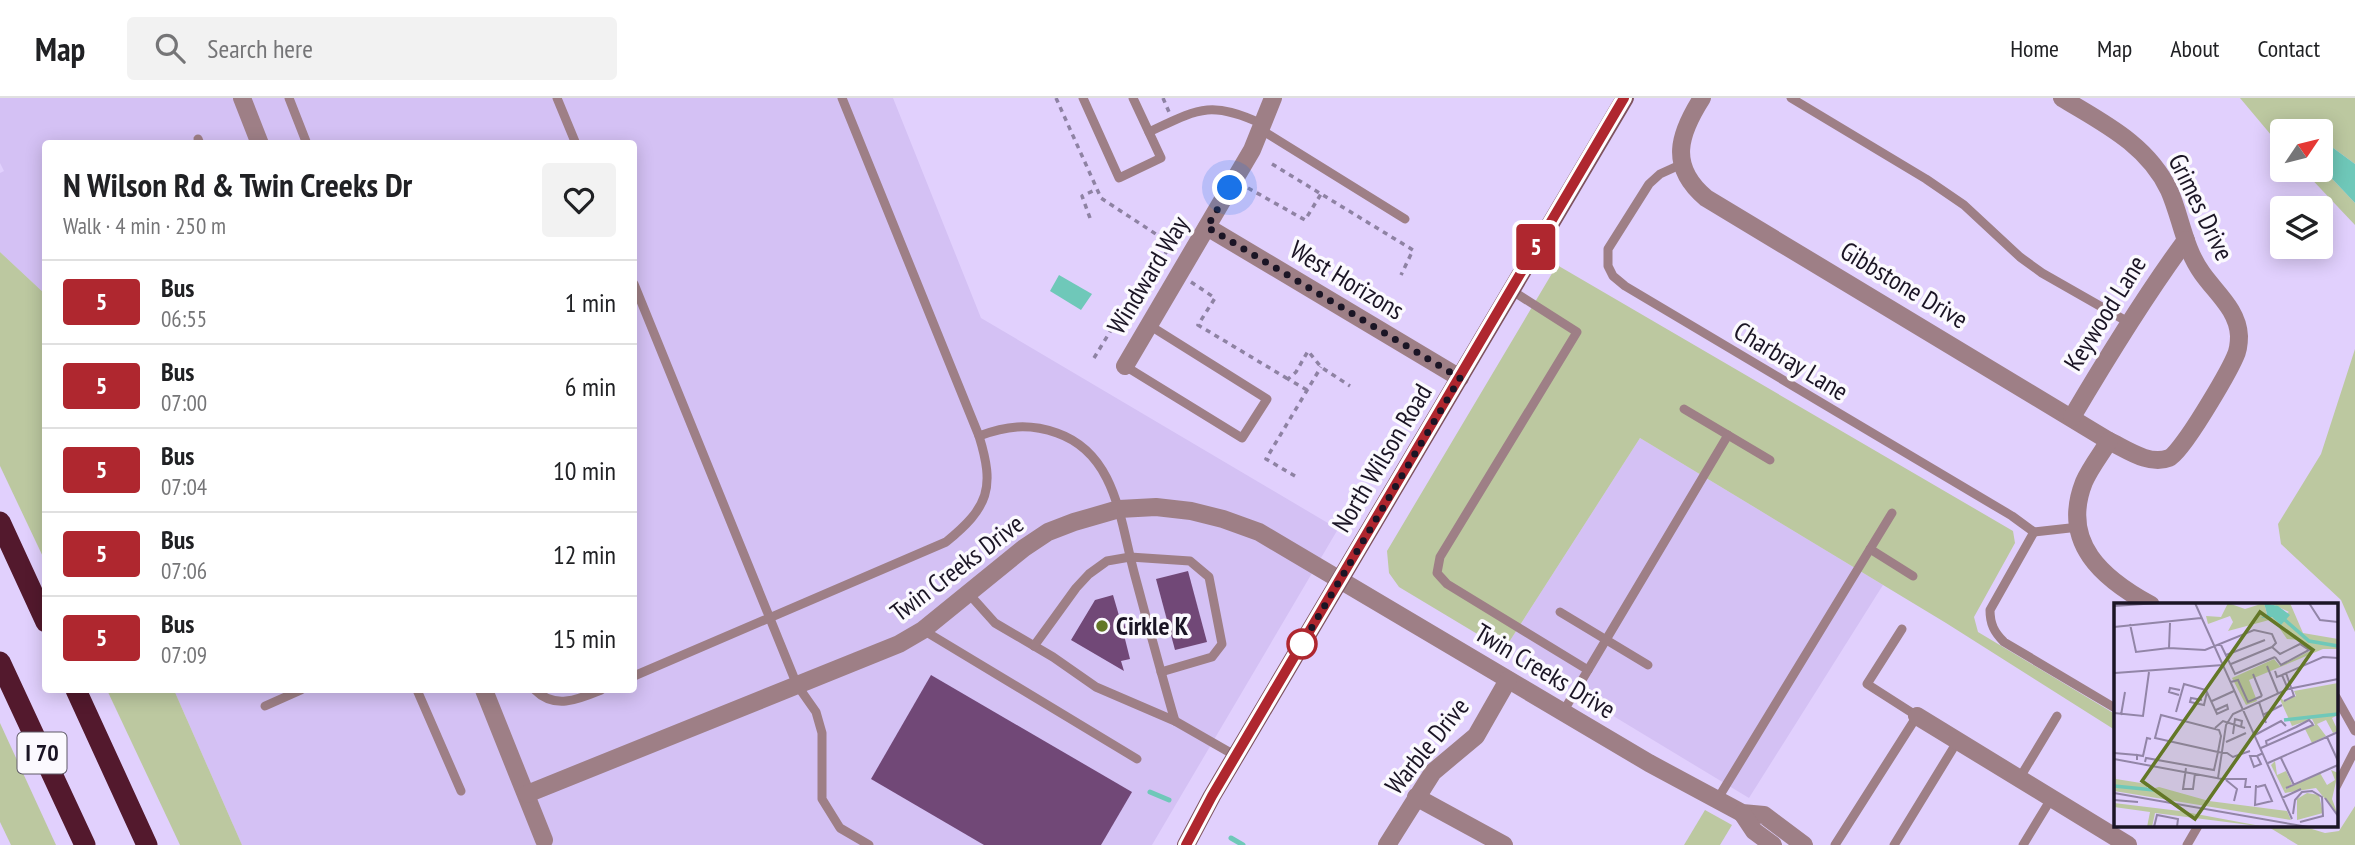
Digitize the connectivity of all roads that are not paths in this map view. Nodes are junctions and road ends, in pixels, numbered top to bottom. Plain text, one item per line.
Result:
1 (242, 98) edge
2 (289, 98) edge
3 (557, 98) edge
4 (842, 98) edge
5 (1083, 98) edge
6 (1133, 98) edge
7 (1273, 98) edge
8 (1624, 98) edge
9 (1702, 98) edge
10 (1791, 98) edge
11 (2062, 98) edge
12 (1261, 127) junction
13 (1149, 132) junction
14 (258, 140) edge
15 (305, 140) edge
16 (574, 140) edge
17 (1682, 164) junction
18 (1405, 219) dead end
19 (1207, 227) junction
20 (2186, 240) junction
21 (1511, 290) junction
22 (637, 291) edge
23 (2128, 322) junction
24 (1149, 325) junction
25 (1125, 366) joint
26 (1460, 378) junction
27 (1684, 409) dead end
28 (2071, 416) junction
29 (1728, 435) junction
30 (979, 436) junction
31 (2109, 441) junction
32 (1770, 460) dead end
33 (1119, 509) junction
34 (1892, 513) dead end
35 (0, 522) edge
36 (2079, 527) junction
37 (2034, 532) junction
38 (1870, 549) junction
39 (1130, 557) junction
40 (1913, 576) dead end
41 (1340, 581) junction
42 (969, 594) junction
43 (2147, 603) edge
44 (1560, 612) dead end
45 (42, 613) edge
46 (770, 616) junction
47 (1902, 629) dead end
48 (923, 630) junction
49 (1606, 639) junction
50 (1034, 646) junction
51 (0, 662) edge
52 (1648, 665) dead end
53 (1588, 670) junction
54 (1161, 673) junction
55 (637, 675) edge
56 (1508, 680) junction
57 (797, 685) junction
58 (77, 693) edge
59 (294, 693) edge
60 (418, 693) edge
61 (485, 693) edge
62 (540, 693) edge
63 (594, 693) edge
64 (2338, 701) edge
65 (265, 706) dead end
66 (2114, 707) edge
67 (1563, 712) junction
68 (1917, 716) junction
69 (2057, 716) dead end
70 (1175, 721) junction
71 (2355, 731) edge
72 (1957, 742) junction
73 (2355, 750) edge
74 (1236, 756) junction
75 (1137, 759) dead end
76 (2019, 779) junction
77 (2338, 784) edge
78 (461, 791) dead end
79 (527, 794) junction
80 (1416, 797) junction
81 (2051, 799) junction
82 (1717, 800) junction
83 (1742, 813) junction
84 (2197, 828) edge
85 (544, 843) edge
86 (85, 845) edge
87 (147, 845) edge
88 (869, 845) edge
89 (1186, 845) edge
90 (1387, 845) edge
91 (1504, 845) edge
92 (1773, 845) edge
93 (1804, 845) edge
94 (1835, 845) edge
95 (1894, 845) edge
96 (2023, 845) edge
97 (2128, 845) edge
98 (2187, 845) edge

1 - 14 street
2 - 15 lane
3 - 16 lane
4 - 30 lane
5 - 13 lane
6 - 13 lane
7 - 12 street, Windward Way
8 - 21 main road, North Wilson Road
9 - 17 street
10 - 23 lane
11 - 20 street, Grimes Drive
12 - 13 lane
12 - 18 lane
12 - 19 street, Windward Way
17 - 28 street, Gibbstone Drive
17 - 37 lane, Charbray Lane
19 - 24 street, Windward Way
19 - 26 street, West Horizons
20 - 23 street, Keywood Lane
20 - 31 street, Grimes Drive
21 - 26 main road, North Wilson Road
21 - 53 lane
22 - 46 lane
23 - 28 street, Keywood Lane
24 - 25 street, Windward Way
24 - 25 lane
26 - 41 main road, North Wilson Road
27 - 29 lane
28 - 31 street, Gibbstone Drive
29 - 32 lane
29 - 49 lane
30 - 33 lane
30 - 46 lane
31 - 36 street
33 - 39 lane
33 - 41 street, Twin Creeks Drive
33 - 42 street, Twin Creeks Drive
34 - 38 lane
35 - 45 highway
36 - 37 lane
36 - 43 street
37 - 66 lane
38 - 40 lane
38 - 82 lane
39 - 50 lane
39 - 54 lane
39 - 54 lane
41 - 56 street, Twin Creeks Drive
41 - 74 main road, North Wilson Road
42 - 48 street, Twin Creeks Drive
42 - 50 lane
44 - 49 lane
46 - 55 lane
46 - 57 lane
47 - 68 lane
48 - 57 street, Twin Creeks Drive
48 - 75 lane
49 - 52 lane
49 - 53 lane
50 - 70 lane
51 - 86 highway, I 70
53 - 67 lane
54 - 70 lane
56 - 67 street, Twin Creeks Drive
56 - 80 street, Warble Drive
57 - 79 street, Twin Creeks Drive
57 - 88 lane
58 - 87 highway, I 70
59 - 65 lane
60 - 78 lane
61 - 79 street
62 - 63 lane
64 - 71 lane
67 - 82 street, Twin Creeks Drive
68 - 72 street
68 - 94 lane
69 - 76 lane
70 - 74 lane
72 - 76 street
72 - 95 lane
73 - 77 lane
74 - 89 main road, North Wilson Road
76 - 81 street
79 - 85 street
80 - 90 street, Warble Drive
80 - 91 street
81 - 96 lane
81 - 97 street
82 - 83 street, Twin Creeks Drive
83 - 92 street, Twin Creeks Drive
83 - 93 street, Twin Creeks Drive
84 - 98 lane

